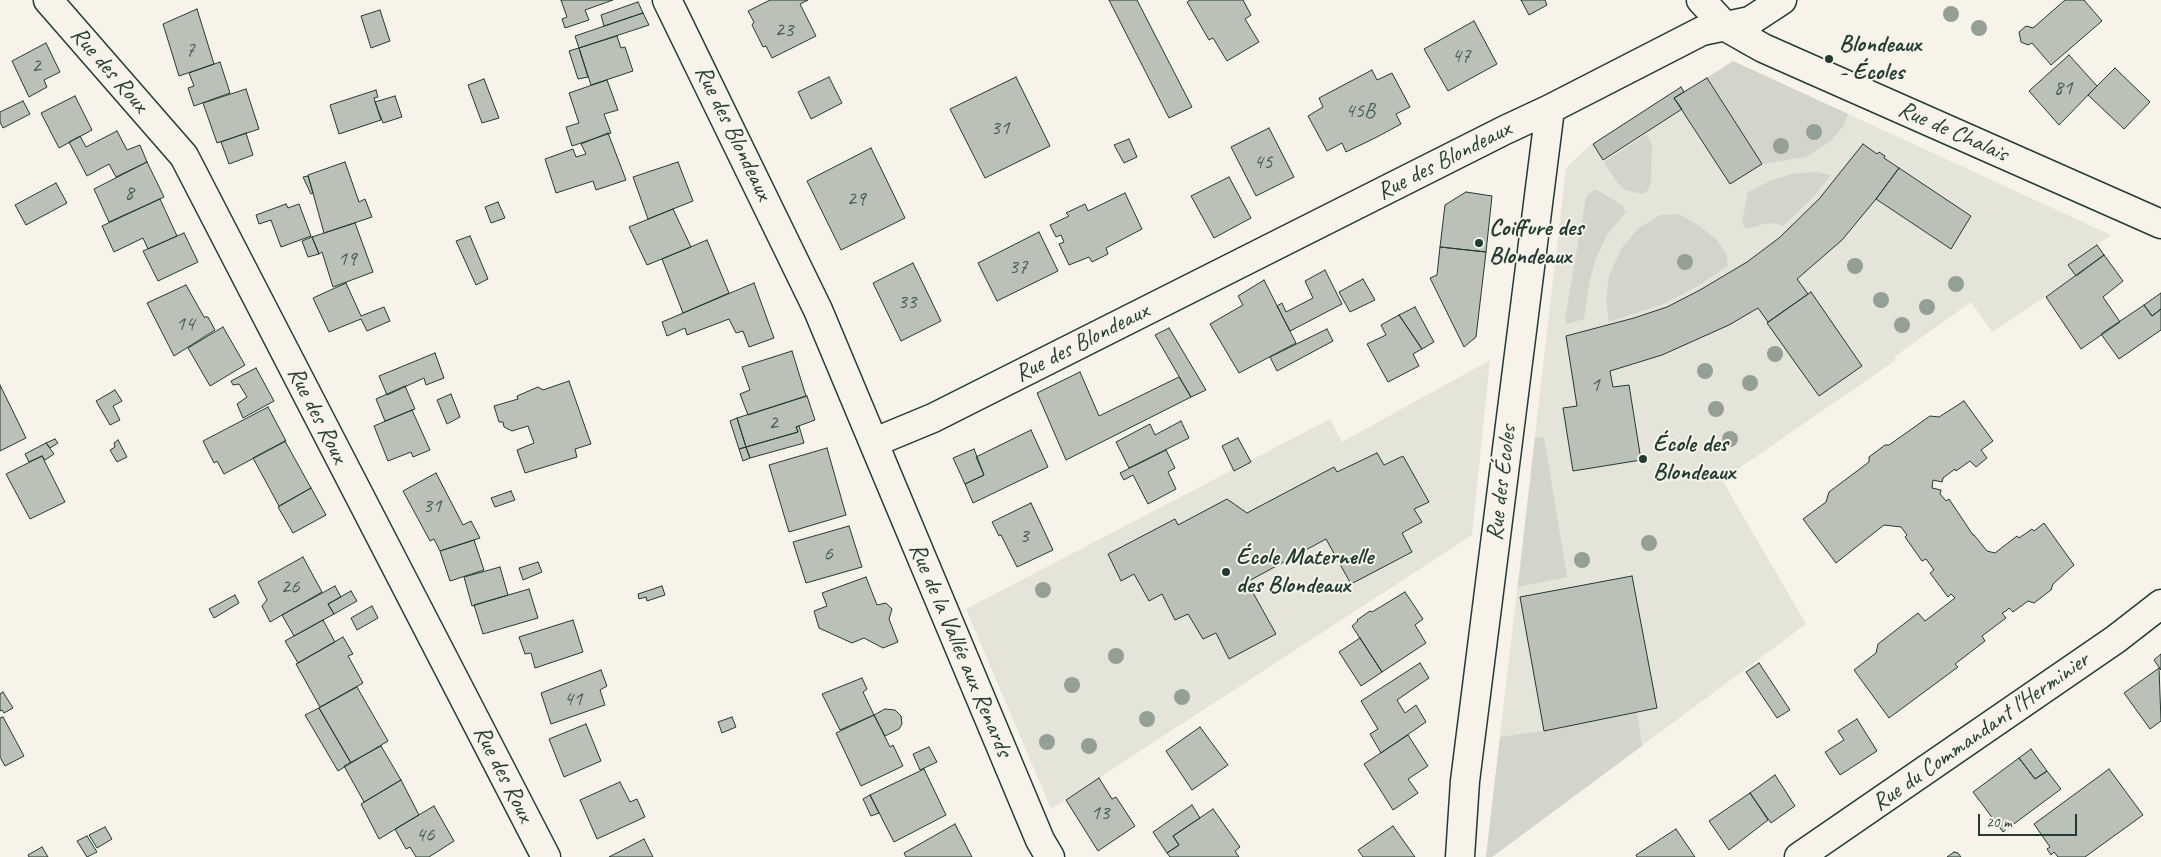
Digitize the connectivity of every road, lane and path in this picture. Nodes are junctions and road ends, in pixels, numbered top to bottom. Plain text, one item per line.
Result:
1 (48, 0) edge
2 (667, 0) edge
3 (1701, 0) edge
4 (1782, 0) edge
5 (1726, 27) junction
6 (1550, 109) junction
7 (2161, 224) edge
8 (875, 442) junction
9 (2161, 604) edge
10 (546, 857) edge
11 (1050, 857) edge
12 (1460, 857) edge
13 (1799, 857) edge

1 - 10 street, Rue des Roux
2 - 8 street, Rue des Blondeaux
3 - 5 street, Rue de Chalais
4 - 5 street, Rue des Blondeaux
5 - 6 street, Rue des Blondeaux
5 - 7 street, Rue de Chalais
6 - 8 street, Rue des Blondeaux
6 - 12 street, Rue des Écoles
8 - 11 street, Rue de la Vallée aux Renards
9 - 13 street, Rue du Commandant l'Herminier

